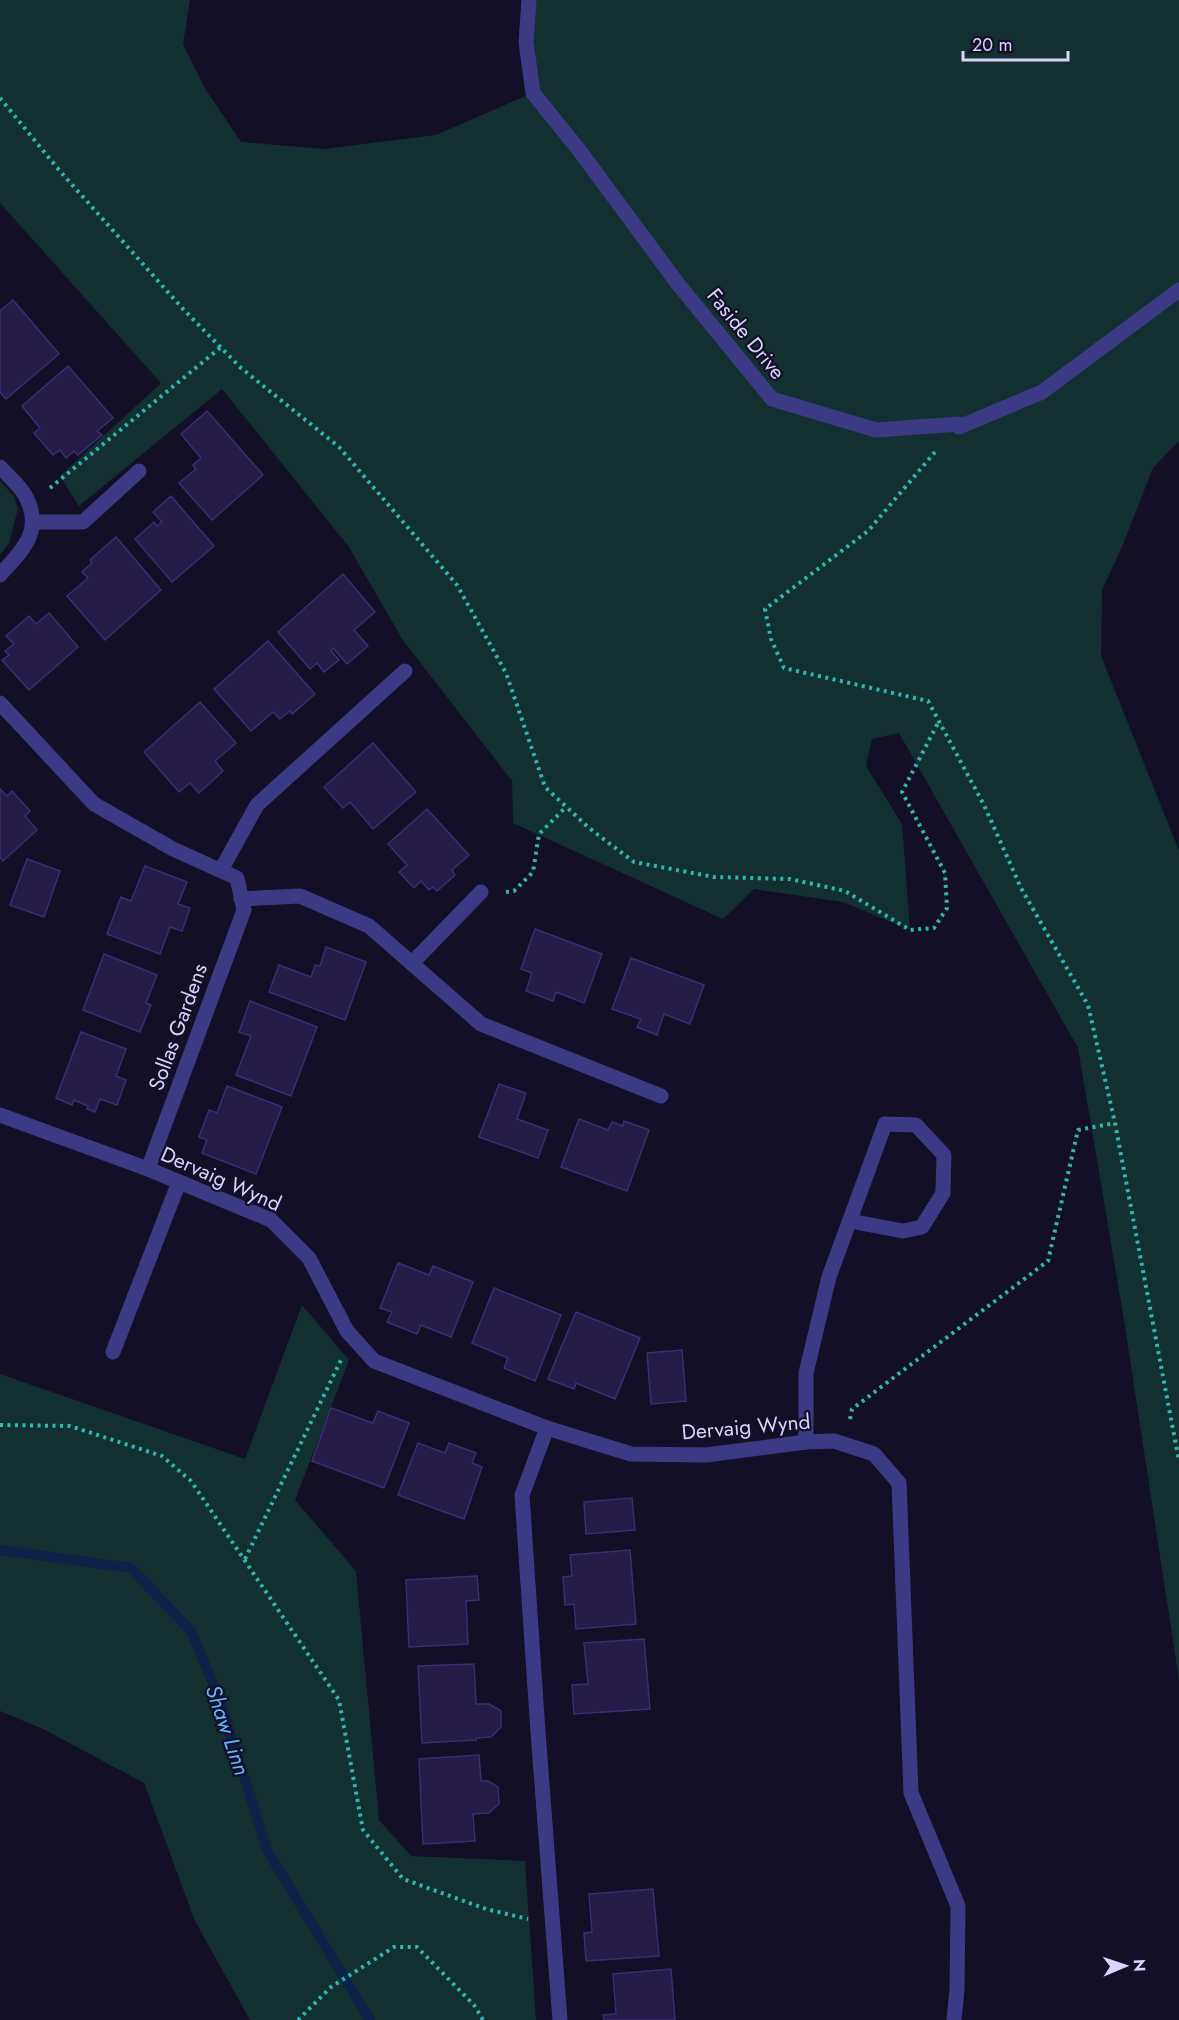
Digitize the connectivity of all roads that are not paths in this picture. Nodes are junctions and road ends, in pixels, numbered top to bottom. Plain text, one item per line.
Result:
1 (529, 0) edge
2 (1179, 290) edge
3 (0, 467) edge
4 (139, 471) dead end
5 (34, 522) junction
6 (0, 575) edge
7 (405, 671) dead end
8 (0, 703) edge
9 (221, 870) junction
10 (481, 892) road end
11 (241, 899) junction
12 (412, 963) junction
13 (661, 1096) dead end
14 (0, 1115) edge
15 (148, 1168) junction
16 (179, 1182) junction
17 (850, 1221) junction
18 (113, 1352) dead end
19 (547, 1428) junction
20 (807, 1443) junction
21 (560, 2020) edge
22 (954, 2020) edge

1 - 2 street, Faside Drive
3 - 5 street
4 - 5 street
5 - 6 street
7 - 9 street
8 - 9 street
9 - 11 street
10 - 12 street
11 - 12 street
11 - 15 street, Sollas Gardens
12 - 13 street
14 - 15 street, Dervaig Wynd
15 - 16 street, Dervaig Wynd
16 - 18 street
16 - 19 street, Dervaig Wynd
17 - 17 street
17 - 20 street
19 - 20 street, Dervaig Wynd
19 - 21 street
20 - 22 street, Dervaig Wynd

